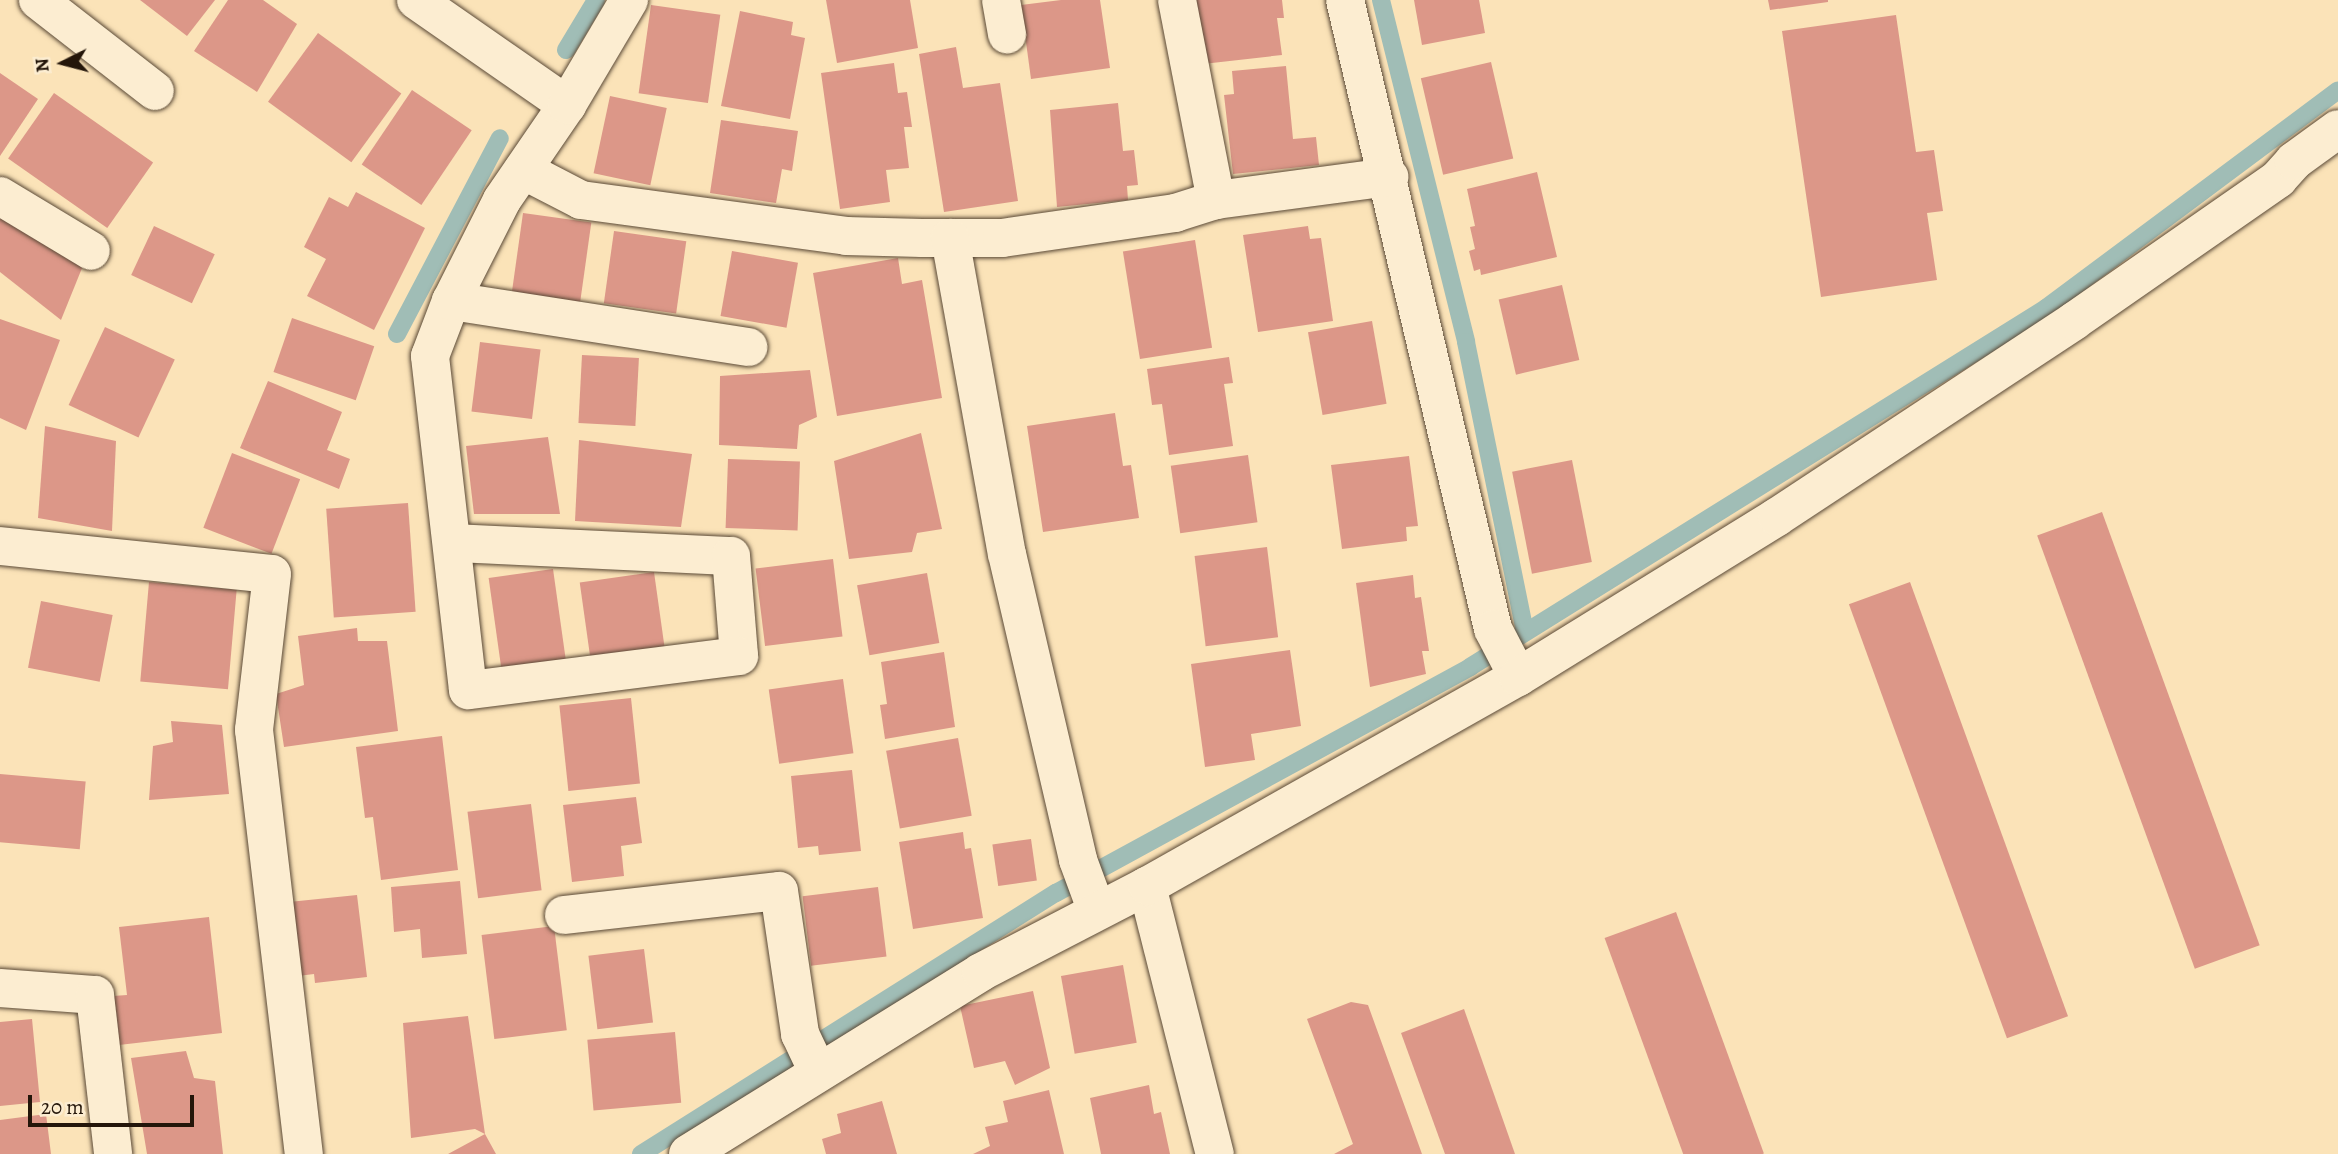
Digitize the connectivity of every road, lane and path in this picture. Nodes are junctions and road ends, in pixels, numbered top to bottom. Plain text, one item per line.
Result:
1 (38, 0) edge
2 (416, 0) edge
3 (629, 0) edge
4 (1177, 0) edge
5 (1345, 0) edge
6 (155, 91) dead end
7 (567, 105) junction
8 (2338, 129) edge
9 (523, 170) junction
10 (1389, 177) junction
11 (0, 196) edge
12 (1216, 200) junction
13 (950, 238) junction
14 (91, 251) dead end
15 (451, 301) junction
16 (748, 347) dead end
17 (455, 543) junction
18 (0, 546) edge
19 (1506, 653) junction
20 (1147, 886) junction
21 (1088, 887) junction
22 (564, 915) dead end
23 (0, 988) edge
24 (810, 1055) junction
25 (113, 1154) edge
26 (304, 1154) edge
27 (688, 1154) edge
28 (1215, 1154) edge

1 - 6 street
2 - 7 street
3 - 7 street
4 - 12 street
5 - 10 street
7 - 9 street
8 - 19 street
9 - 13 street
9 - 15 street
10 - 12 street
10 - 19 street
11 - 14 street
12 - 13 street
13 - 21 street
15 - 16 street
15 - 17 street
17 - 17 street
18 - 26 street
19 - 20 street
20 - 21 street
20 - 28 street
21 - 24 street
22 - 24 street
23 - 25 street
24 - 27 street

